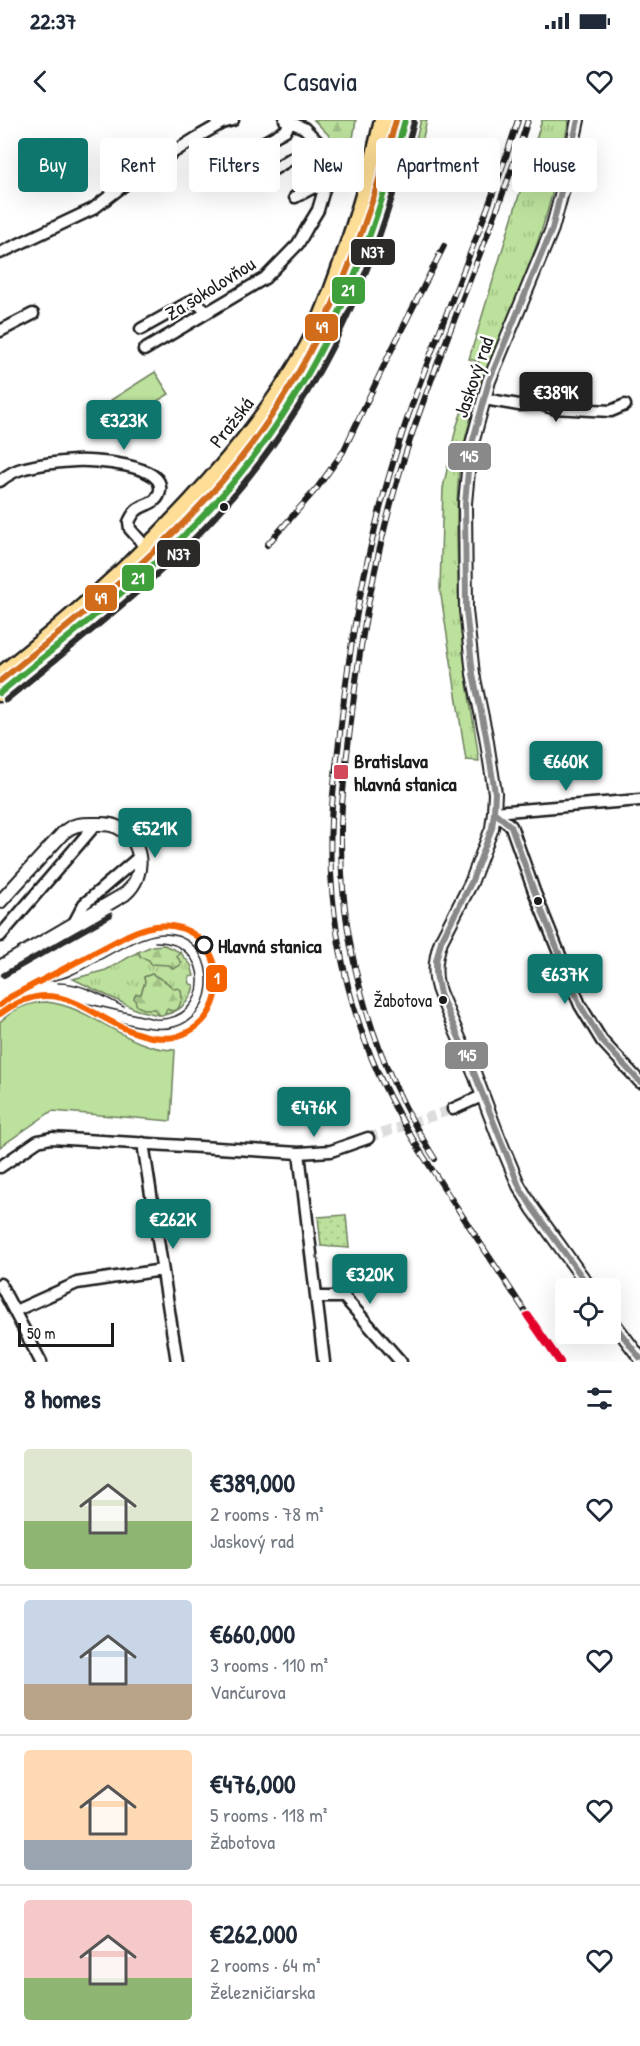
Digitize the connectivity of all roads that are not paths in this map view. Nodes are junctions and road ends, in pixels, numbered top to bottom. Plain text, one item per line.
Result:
1 (232, 120) edge
2 (383, 120) edge
3 (405, 120) edge
4 (578, 120) edge
5 (287, 121) edge
6 (272, 138) edge
7 (314, 138) edge
8 (304, 192) edge
9 (323, 192) edge
10 (295, 197) dead end
11 (0, 253) edge
12 (208, 312) junction
13 (33, 314) dead end
14 (141, 329) dead end
15 (0, 331) edge
16 (144, 350) dead end
17 (484, 399) junction
18 (625, 405) dead end
19 (0, 481) edge
20 (147, 548) junction
21 (0, 676) edge
22 (0, 693) edge
23 (640, 800) edge
24 (495, 813) junction
25 (96, 824) junction
26 (139, 856) junction
27 (0, 902) edge
28 (73, 926) junction
29 (0, 936) edge
30 (0, 967) edge
31 (640, 1082) edge
32 (482, 1096) junction
33 (453, 1108) tunnel mouth
34 (368, 1138) tunnel mouth
35 (143, 1143) junction
36 (299, 1153) junction
37 (0, 1167) edge
38 (162, 1270) junction
39 (583, 1278) edge
40 (0, 1284) edge
41 (317, 1297) junction
42 (15, 1311) junction
43 (621, 1333) edge
44 (640, 1358) edge
45 (42, 1362) edge
46 (177, 1362) edge
47 (324, 1362) edge
48 (401, 1362) edge

1 - 11 street
2 - 20 main road, Pražská
3 - 22 main road, Pražská
4 - 17 street, Jaskový rad
5 - 6 street
5 - 7 street, Za sokolovňou
8 - 10 street
9 - 12 street, Za sokolovňou
12 - 14 street
12 - 16 street, Za sokolovňou
13 - 15 street
17 - 18 street
17 - 24 street, Jaskový rad
19 - 20 street
20 - 21 main road, Pražská
23 - 24 street
24 - 31 street
24 - 32 street, Jaskový rad
25 - 26 street
25 - 27 street
25 - 29 street
26 - 28 street
26 - 28 street
28 - 30 street
32 - 33 street
32 - 39 street, Jaskový rad
34 - 36 street
35 - 36 street
35 - 37 street
35 - 38 street
36 - 41 street
38 - 42 street
38 - 46 street
40 - 42 street
41 - 47 street
41 - 48 street
42 - 45 street
43 - 44 street

